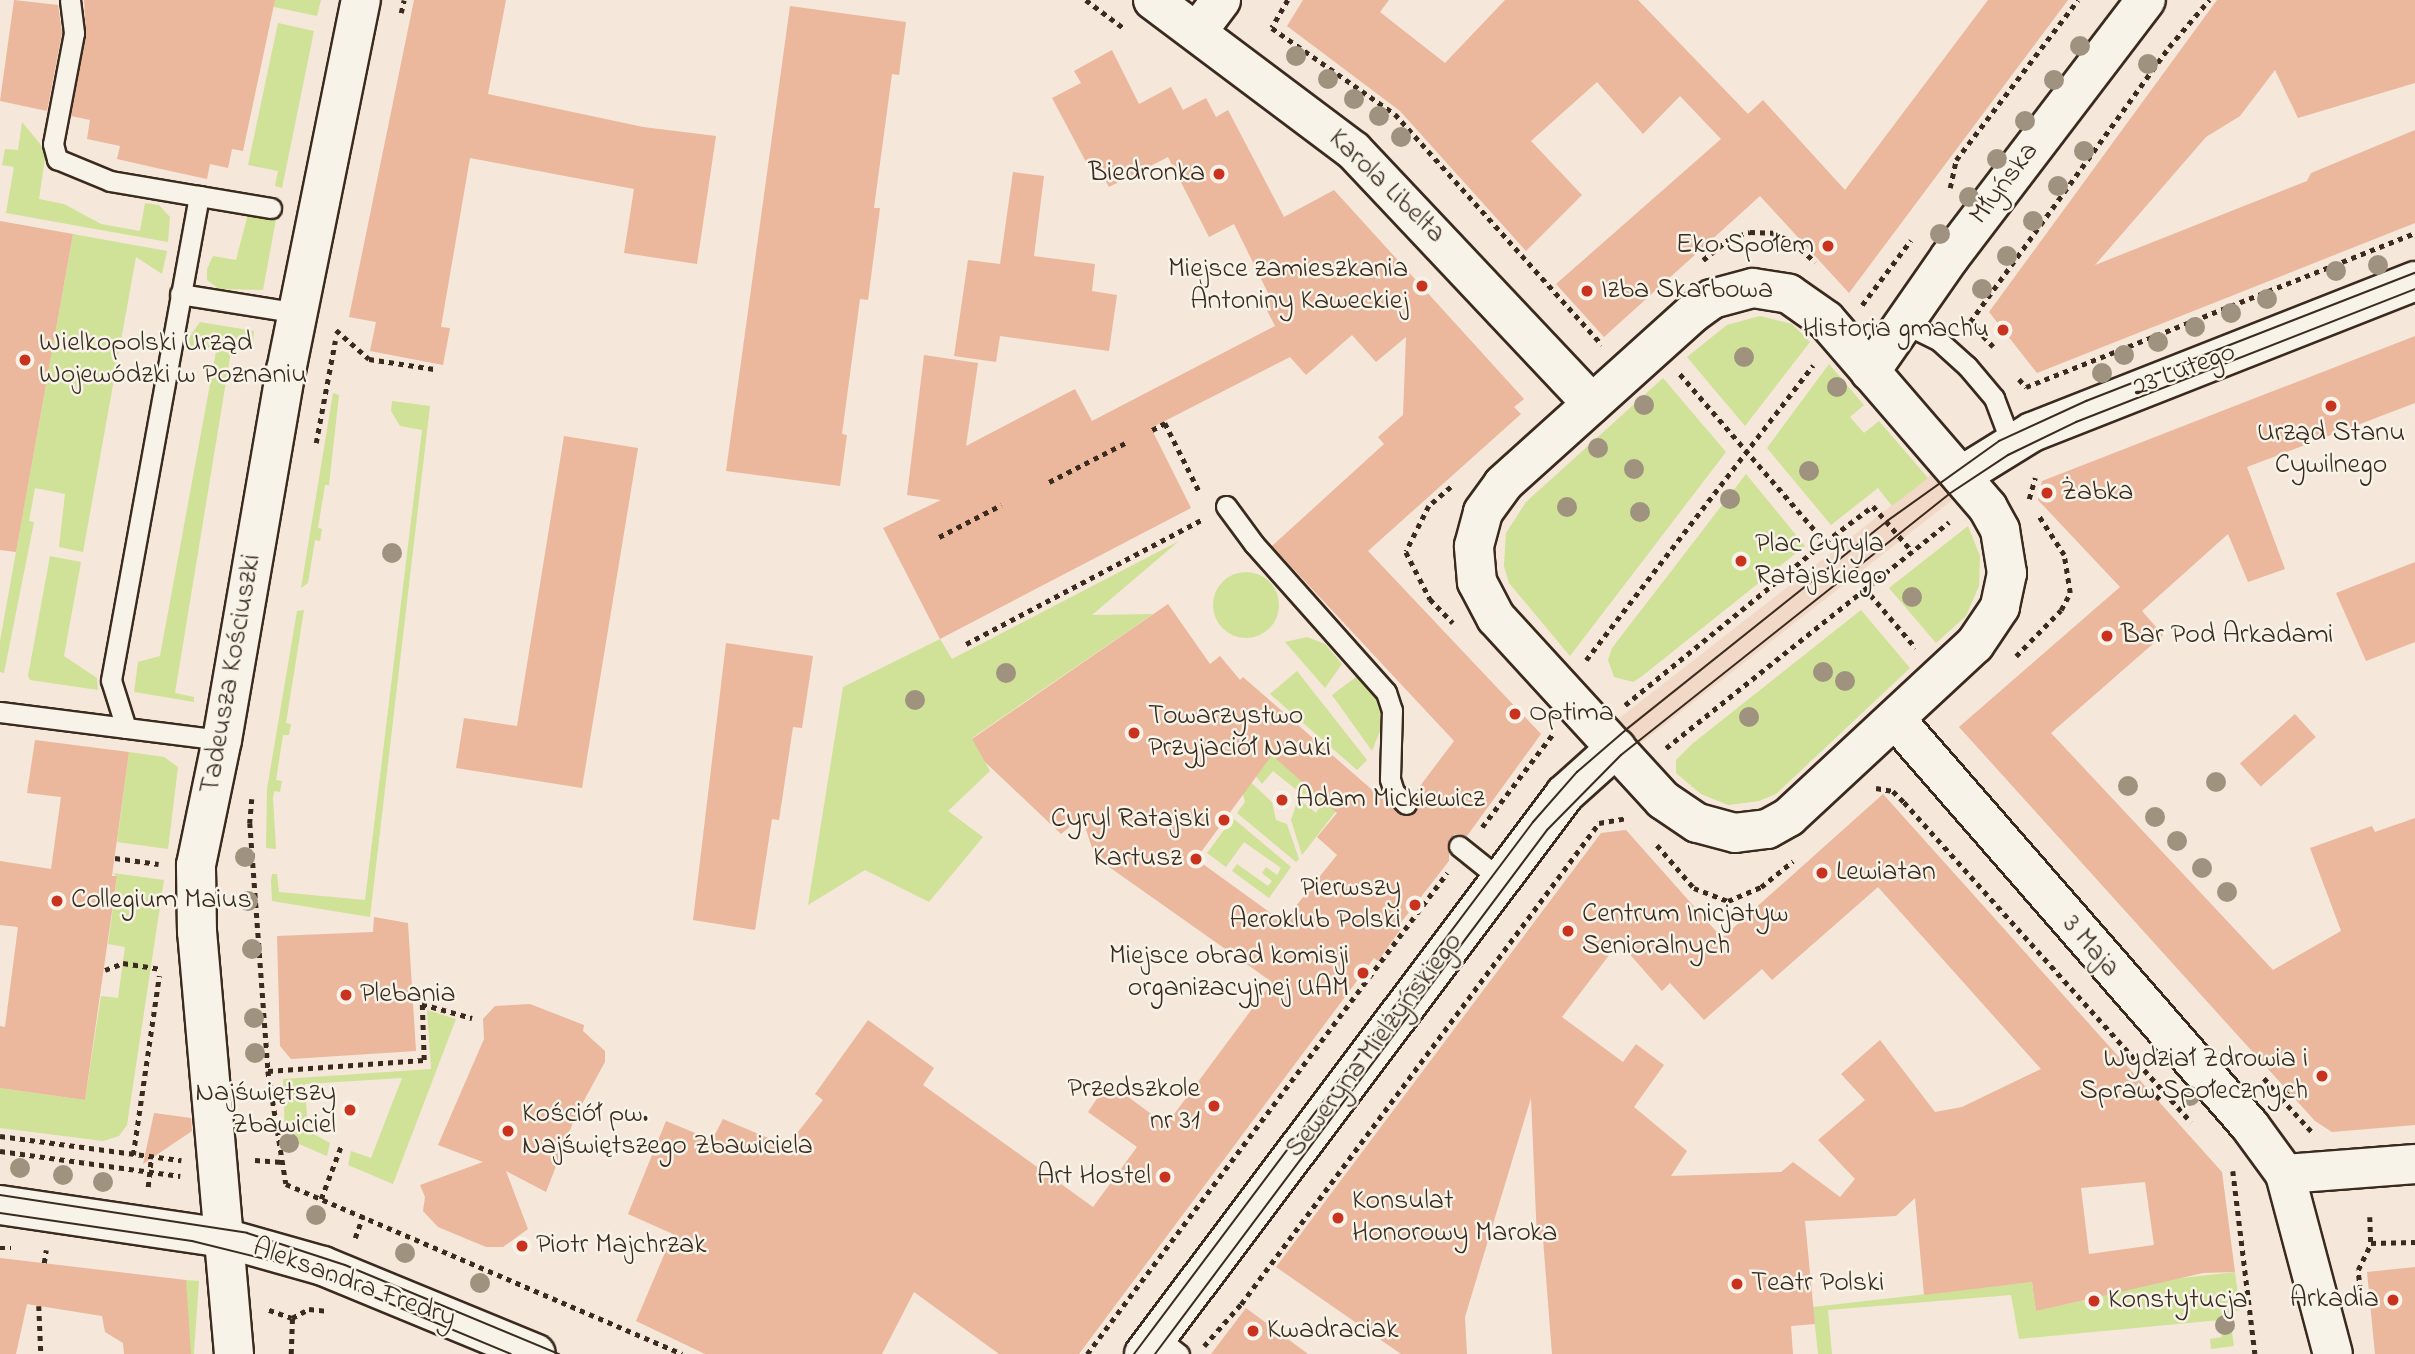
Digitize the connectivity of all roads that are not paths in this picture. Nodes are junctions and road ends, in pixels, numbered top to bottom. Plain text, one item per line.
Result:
1 (70, 0) edge
2 (361, 0) edge
3 (1153, 0) edge
4 (1221, 0) edge
5 (2146, 0) edge
6 (1197, 32) junction
7 (199, 196) junction
8 (271, 208) dead end
9 (2415, 281) edge
10 (180, 294) junction
11 (299, 313) junction
12 (1903, 323) junction
13 (1871, 372) junction
14 (1592, 404) junction
15 (2011, 443) junction
16 (1961, 476) junction
17 (1219, 510) road end
18 (0, 712) edge
19 (1895, 719) junction
20 (126, 728) junction
21 (1615, 731) junction
22 (222, 740) junction
23 (1406, 804) dead end
24 (1459, 846) dead end
25 (1500, 879) junction
26 (2415, 1164) edge
27 (2286, 1174) junction
28 (0, 1205) edge
29 (224, 1238) junction
30 (1160, 1348) edge
31 (234, 1354) edge
32 (536, 1354) edge
33 (2333, 1354) edge

1 - 7 lane
2 - 11 street, Tadeusza Kościuszki
3 - 6 street, Karola Libelta
4 - 6 street
5 - 12 street, Młyńska
6 - 14 street, Karola Libelta
7 - 8 lane
7 - 10 lane
9 - 15 street, 23 Lutego
10 - 11 lane
10 - 20 lane
11 - 22 street, Tadeusza Kościuszki
12 - 13 street, Młyńska
12 - 15 lane
13 - 14 street
13 - 16 street
14 - 21 street
15 - 16 street, 23 Lutego
16 - 19 street
17 - 23 lane
18 - 20 lane
19 - 21 street
19 - 27 street, 3 Maja
20 - 22 lane
21 - 25 street, Seweryna Mielżyńskiego
22 - 29 street, Tadeusza Kościuszki
24 - 25 lane
25 - 30 street, Seweryna Mielżyńskiego
26 - 27 street
27 - 33 street
28 - 29 street, Aleksandra Fredry
29 - 31 street, Tadeusza Kościuszki
29 - 32 street, Aleksandra Fredry

